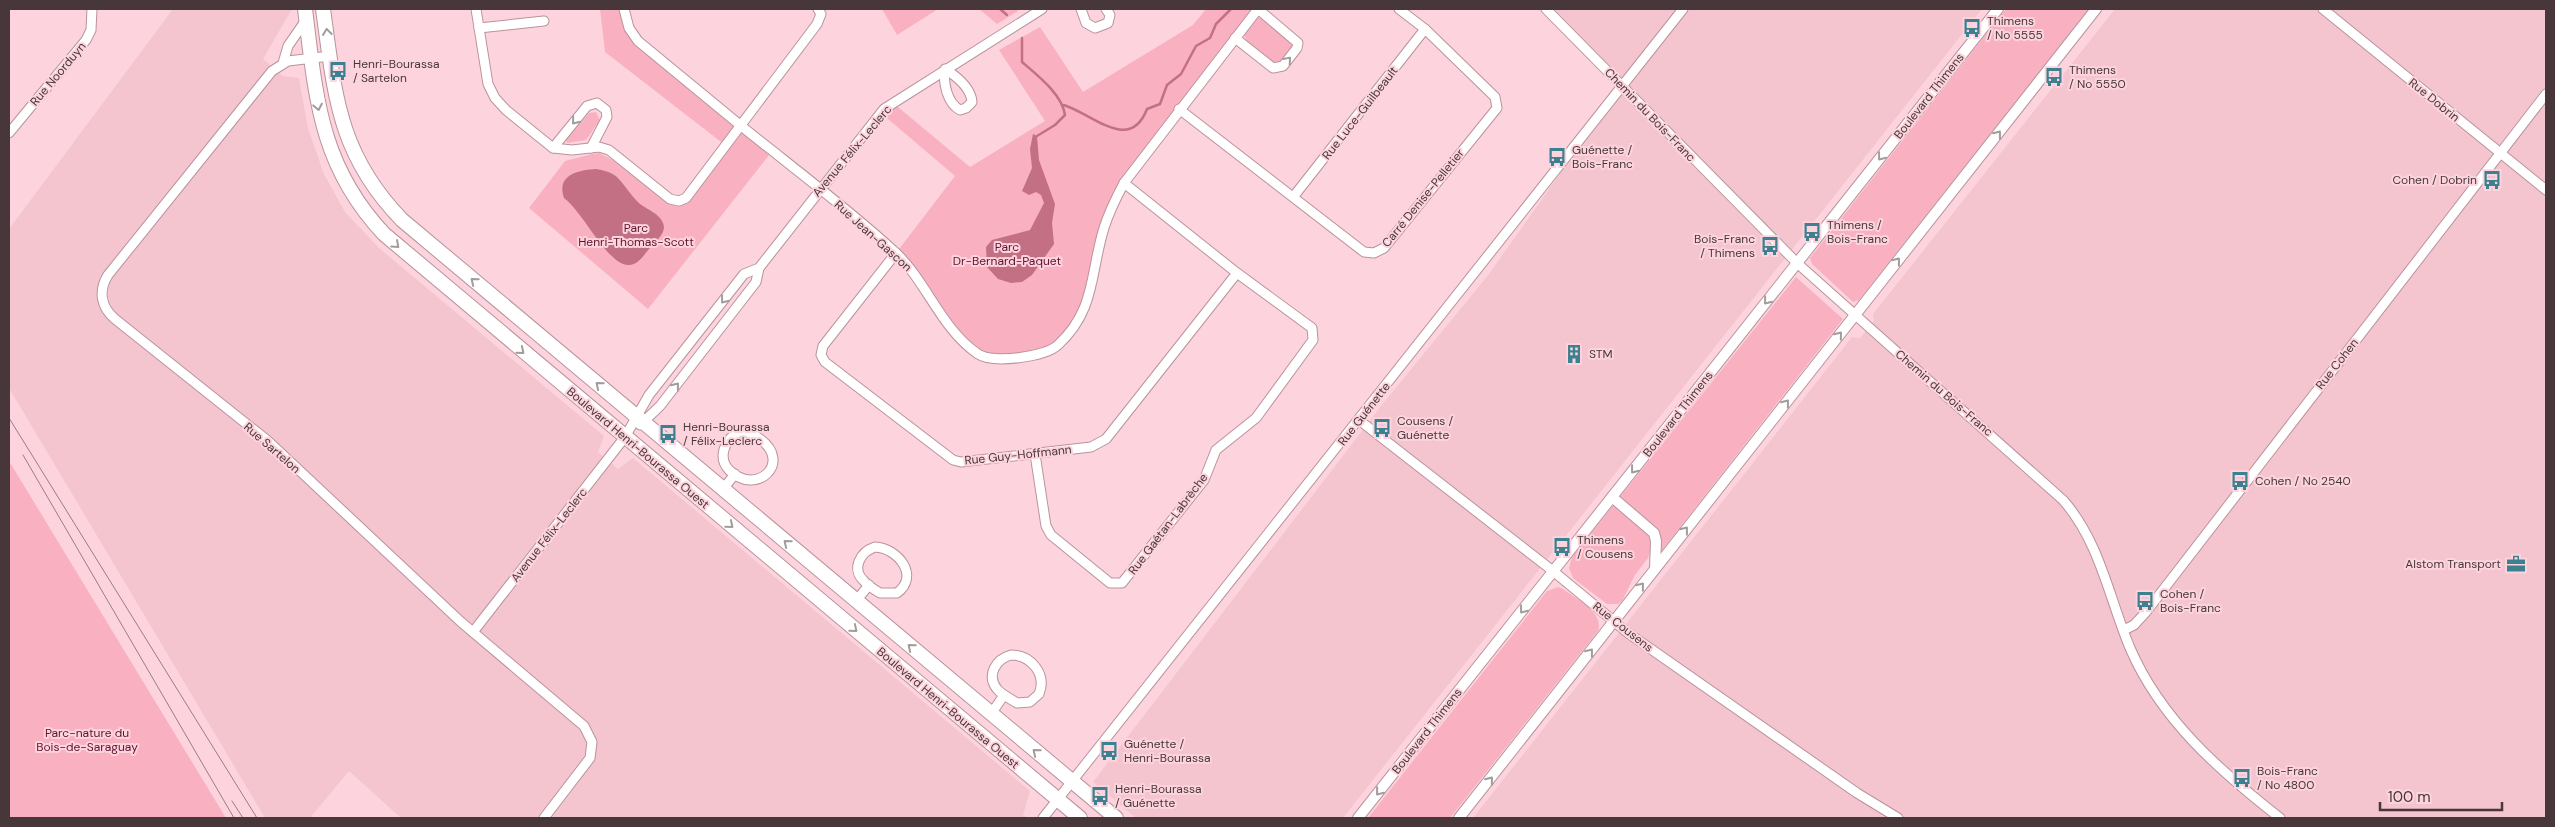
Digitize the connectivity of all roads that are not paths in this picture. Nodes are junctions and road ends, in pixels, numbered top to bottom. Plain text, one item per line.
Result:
1 (92, 9) edge
2 (324, 9) edge
3 (476, 9) edge
4 (624, 9) edge
5 (818, 9) edge
6 (1042, 9) edge
7 (1081, 9) edge
8 (1106, 9) edge
9 (1258, 9) edge
10 (1399, 9) edge
11 (1546, 9) edge
12 (1683, 9) edge
13 (1998, 9) edge
14 (2096, 9) edge
15 (2323, 9) edge
16 (306, 14) edge
17 (544, 20) dead end
18 (479, 28) junction
19 (1425, 29) junction
20 (1235, 38) junction
21 (330, 56) junction
22 (311, 58) junction
23 (283, 63) junction
24 (1622, 86) junction
25 (2546, 94) edge
26 (1179, 109) junction
27 (740, 125) junction
28 (9, 133) edge
29 (552, 148) junction
30 (590, 148) junction
31 (2500, 154) junction
32 (1124, 184) junction
33 (821, 188) junction
34 (2546, 190) edge
35 (1294, 196) junction
36 (896, 253) junction
37 (1797, 263) junction
38 (759, 268) junction
39 (1238, 274) junction
40 (1855, 316) junction
41 (640, 419) junction
42 (1359, 420) junction
43 (626, 437) junction
44 (1035, 454) junction
45 (735, 474) junction
46 (723, 489) junction
47 (1612, 497) junction
48 (1655, 568) junction
49 (1554, 571) junction
50 (869, 585) junction
51 (856, 601) junction
52 (1615, 621) junction
53 (2124, 630) junction
54 (473, 632) junction
55 (1004, 695) junction
56 (991, 714) junction
57 (1073, 783) junction
58 (1058, 800) junction
59 (544, 818) edge
60 (1043, 818) edge
61 (1080, 818) edge
62 (1116, 818) edge
63 (1358, 818) edge
64 (1460, 818) edge
65 (1898, 818) edge
66 (2280, 818) edge

1 - 28 street, Rue Noorduyn
21 -> 2 main road, Boulevard Henri-Bourassa Ouest
3 - 18 street
4 - 27 street, Rue Jean-Gascon
5 - 27 street
6 - 33 street, Avenue Félix-Leclerc
7 - 8 street
9 - 20 street, Rue Jean-Gascon
20 -> 9 street
10 - 19 street, Carré Denise-Pelletier
11 - 24 street, Chemin du Bois-Franc
12 - 24 street, Rue Guénette
13 -> 37 street, Boulevard Thimens
40 -> 14 street
15 - 31 street, Rue Dobrin
16 - 22 main road, Boulevard Henri-Bourassa Ouest
16 - 23 street, Rue Sartelon
17 - 18 street
18 - 29 street
19 - 35 street, Rue Luce-Guilbeault
19 - 35 street, Carré Denise-Pelletier
20 - 26 street, Rue Jean-Gascon
21 - 22 street
41 -> 21 main road, Boulevard Henri-Bourassa Ouest
22 - 23 street
22 -> 43 main road, Boulevard Henri-Bourassa Ouest
23 - 54 street, Rue Sartelon
24 - 37 street, Chemin du Bois-Franc
24 - 42 street, Rue Guénette
25 - 31 street, Rue Cohen
26 - 32 street, Rue Jean-Gascon
26 - 35 street, Carré Denise-Pelletier
27 - 30 street
27 - 33 street, Rue Jean-Gascon
29 - 30 street
30 -> 29 street
31 - 34 street, Rue Dobrin
31 - 53 street, Rue Cohen
32 - 36 street, Rue Jean-Gascon
32 - 39 street, Rue Gaétan-Labrèche
33 - 36 street, Rue Jean-Gascon
33 - 38 street, Avenue Félix-Leclerc
36 - 44 street, Rue Guy-Hoffmann
37 - 40 street, Chemin du Bois-Franc
37 -> 47 street, Boulevard Thimens
41 -> 38 street, Avenue Félix-Leclerc
38 -> 41 street, Avenue Félix-Leclerc
39 - 44 street, Rue Guy-Hoffmann
39 - 44 street, Rue Gaétan-Labrèche
48 -> 40 street
40 - 53 street, Chemin du Bois-Franc
41 - 43 street, Avenue Félix-Leclerc
41 - 46 main road, Boulevard Henri-Bourassa Ouest
42 - 49 street, Rue Cousens
42 - 57 street, Rue Guénette
43 - 54 street, Avenue Félix-Leclerc
43 -> 58 main road, Boulevard Henri-Bourassa Ouest
45 - 45 street
45 - 46 street, Boulevard Henri-Bourassa Ouest
51 -> 46 main road, Boulevard Henri-Bourassa Ouest
47 - 48 street
47 - 49 street, Boulevard Thimens
52 -> 48 street
49 - 52 street, Rue Cousens
49 -> 63 street, Boulevard Thimens
50 - 50 street
50 - 51 street
56 -> 51 main road, Boulevard Henri-Bourassa Ouest
64 -> 52 street
52 - 65 street, Rue Cousens
53 - 66 street, Chemin du Bois-Franc
54 - 59 street, Rue Sartelon
55 - 55 street
55 - 56 street, Boulevard Henri-Bourassa Ouest
57 -> 56 main road, Boulevard Henri-Bourassa Ouest
57 - 58 street, Rue Guénette
57 - 62 main road, Boulevard Henri-Bourassa Ouest
58 - 60 street, Rue Guénette
58 - 61 main road, Boulevard Henri-Bourassa Ouest

